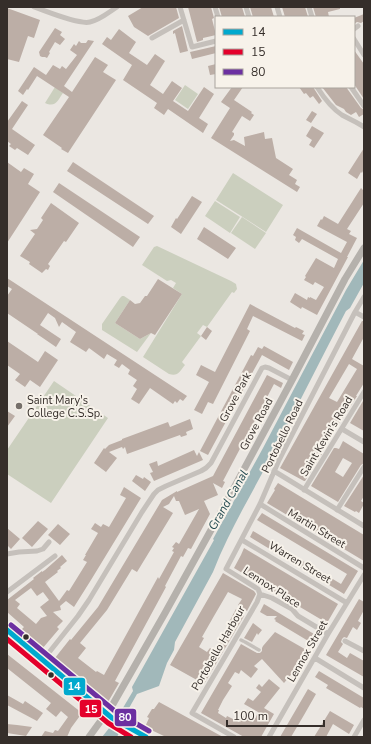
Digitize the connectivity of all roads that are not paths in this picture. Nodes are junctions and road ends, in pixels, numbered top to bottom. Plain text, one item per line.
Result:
1 (34, 7) edge
2 (117, 7) edge
3 (180, 7) edge
4 (184, 20) junction
5 (152, 38) dead end
6 (215, 41) edge
7 (355, 42) edge
8 (364, 55) edge
9 (318, 88) edge
10 (352, 88) edge
11 (364, 106) edge
12 (363, 124) edge
13 (364, 248) edge
14 (364, 297) edge
15 (355, 312) junction
16 (364, 317) edge
17 (292, 380) junction
18 (364, 392) edge
19 (342, 428) junction
20 (364, 442) edge
21 (364, 467) edge
22 (274, 471) junction
23 (304, 490) junction
24 (260, 504) junction
25 (337, 510) junction
26 (364, 526) edge
27 (242, 540) junction
28 (49, 542) dead end
29 (7, 554) edge
30 (54, 556) dead end
31 (364, 568) edge
32 (226, 569) joint
33 (364, 575) edge
34 (7, 592) edge
35 (260, 594) junction
36 (348, 603) junction
37 (7, 630) edge
38 (328, 634) junction
39 (243, 641) dead end
40 (345, 641) dead end
41 (259, 650) dead end
42 (364, 651) edge
43 (315, 658) junction
44 (43, 660) junction
45 (364, 688) edge
46 (109, 716) junction
47 (364, 720) edge
48 (130, 734) edge
49 (89, 737) edge
50 (146, 737) edge
51 (234, 737) edge
52 (269, 737) edge
53 (354, 737) edge

1 - 2 street
3 - 4 street
4 - 5 street
4 - 6 street
7 - 8 street
9 - 12 street
10 - 11 street
13 - 17 main road, Grove Road
14 - 15 street, Portobello Road
15 - 16 street
15 - 22 street, Portobello Road
17 - 44 street, Grove Park
17 - 46 main road, Grove Road
18 - 19 street, Saint Kevin's Road
19 - 20 street
19 - 23 street, Saint Kevin's Road
21 - 25 street
22 - 23 street
22 - 24 street, Portobello Road
23 - 25 street
24 - 27 street, Portobello Road
24 - 31 street, Martin Street
25 - 26 street
27 - 32 street, Portobello Road
27 - 36 street, Warren Street
28 - 29 street
30 - 34 street
32 - 35 street, Lennox Place
33 - 36 street, Lennox Street
35 - 38 street, Lennox Place
35 - 51 street, Portobello Harbour
36 - 38 street, Lennox Street
37 - 44 main road
38 - 43 street, Lennox Street
39 - 41 street
40 - 42 street
43 - 45 street
43 - 52 street, Lennox Street
44 - 46 main road
46 - 48 main road
46 - 49 main road, Grove Road
47 - 53 street
48 - 50 main road

